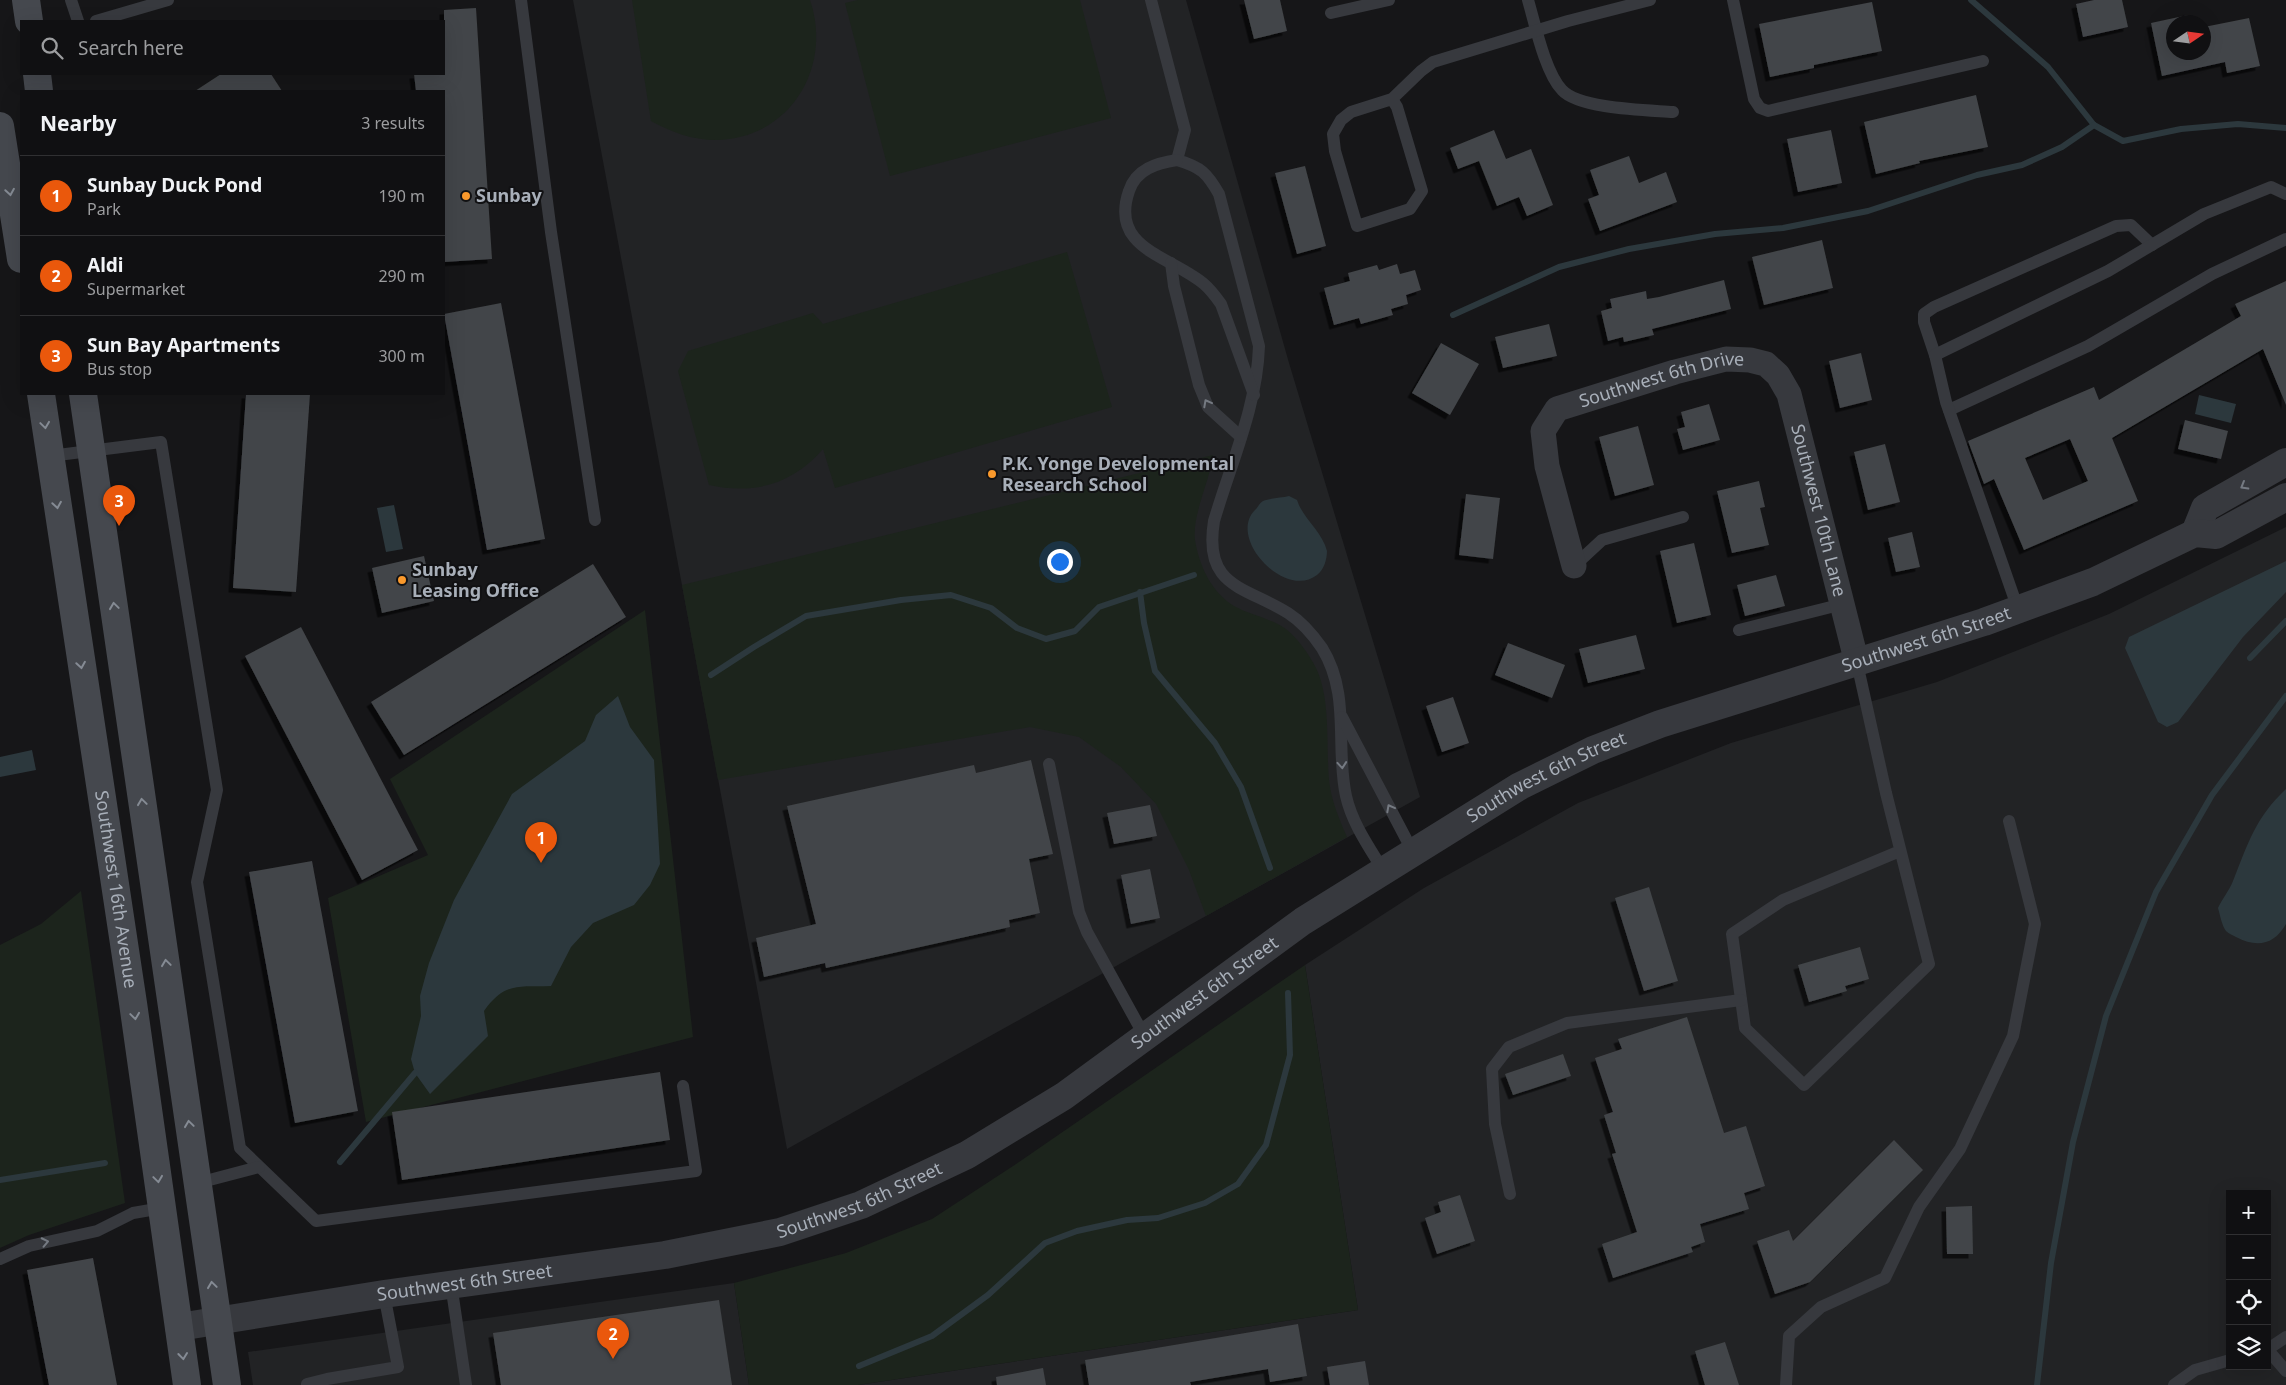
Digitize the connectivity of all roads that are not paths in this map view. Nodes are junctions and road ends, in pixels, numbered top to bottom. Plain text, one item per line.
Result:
1 (26, 0) edge
2 (71, 0) edge
3 (168, 0) edge
4 (520, 0) edge
5 (1151, 0) edge
6 (1390, 0) edge
7 (1528, 0) edge
8 (1650, 0) edge
9 (1733, 0) edge
10 (1330, 12) dead end
11 (29, 20) edge
12 (78, 20) edge
13 (99, 20) edge
14 (1537, 30) junction
15 (1983, 61) dead end
16 (37, 75) edge
17 (39, 90) edge
18 (1392, 99) junction
19 (1673, 112) dead end
20 (0, 126) edge
21 (1178, 160) junction
22 (2286, 194) edge
23 (2286, 239) edge
24 (2152, 245) junction
25 (20, 254) edge
26 (1171, 263) junction
27 (1935, 355) junction
28 (1766, 364) joint
29 (41, 395) edge
30 (83, 395) edge
31 (1254, 395) junction
32 (1949, 410) junction
33 (1241, 437) junction
34 (91, 451) junction
35 (50, 456) junction
36 (2286, 462) edge
37 (2286, 497) edge
38 (1683, 517) dead end
39 (595, 520) dead end
40 (2194, 533) junction
41 (1574, 566) joint
42 (1843, 604) junction
43 (2018, 609) junction
44 (1739, 630) dead end
45 (1857, 663) junction
46 (1342, 717) junction
47 (1049, 764) dead end
48 (2009, 821) dead end
49 (1900, 851) junction
50 (1413, 852) junction
51 (1383, 870) junction
52 (1741, 1000) junction
53 (1145, 1036) junction
54 (683, 1086) dead end
55 (259, 1167) junction
56 (198, 1183) junction
57 (1510, 1194) dead end
58 (162, 1208) junction
59 (0, 1259) edge
60 (451, 1284) junction
61 (384, 1294) junction
62 (217, 1320) junction
63 (179, 1327) junction
64 (2286, 1337) edge
65 (2271, 1347) edge
66 (2271, 1352) edge
67 (2226, 1361) edge
68 (2286, 1370) edge
69 (308, 1384) edge
70 (187, 1385) edge
71 (227, 1385) edge
72 (466, 1385) edge
73 (1786, 1385) edge
74 (2174, 1385) edge

1 - 11 main road
2 - 12 lane
3 - 13 lane
4 - 39 lane
5 - 21 lane
6 - 10 lane
7 - 14 lane
8 - 14 lane
9 - 15 lane
14 - 18 lane
14 - 19 lane
16 - 17 main road
18 - 18 lane
20 -> 25 main road
21 - 26 lane
21 - 31 lane
22 - 24 lane
23 - 32 lane
24 - 27 lane
24 - 27 lane
26 - 31 lane
33 -> 26 lane
27 - 32 lane
28 - 41 street, Southwest 6th Drive
28 - 42 street, Southwest 10th Lane
29 -> 35 main road, Southwest 16th Avenue
30 - 34 main road
31 - 33 lane
32 - 43 lane
33 - 46 lane
34 - 35 lane
34 - 55 lane
56 -> 34 main road
35 -> 58 main road, Southwest 16th Avenue
36 -> 40 street
37 - 40 street, Southwest 6th Street
38 - 41 lane
40 - 43 street, Southwest 6th Street
42 - 44 lane
42 - 45 street, Southwest 10th Lane
43 - 45 street, Southwest 6th Street
45 - 49 lane
45 - 50 street, Southwest 6th Street
50 -> 46 lane
46 -> 51 lane
47 - 53 lane
48 - 73 lane
49 - 52 lane
49 - 52 lane
50 - 51 street, Southwest 6th Street
51 - 53 street, Southwest 6th Street
52 - 57 lane
53 - 60 street, Southwest 6th Street
54 - 55 lane
55 - 56 lane
62 -> 56 main road
59 -> 58 lane
58 - 63 main road, Southwest 16th Avenue
60 - 61 street, Southwest 6th Street
60 - 72 lane
61 - 62 street, Southwest 6th Street
61 - 69 lane
62 - 63 street, Southwest 6th Street
62 - 71 main road
63 -> 70 main road, Southwest 16th Avenue
64 - 65 lane
66 - 68 lane
67 - 74 lane

